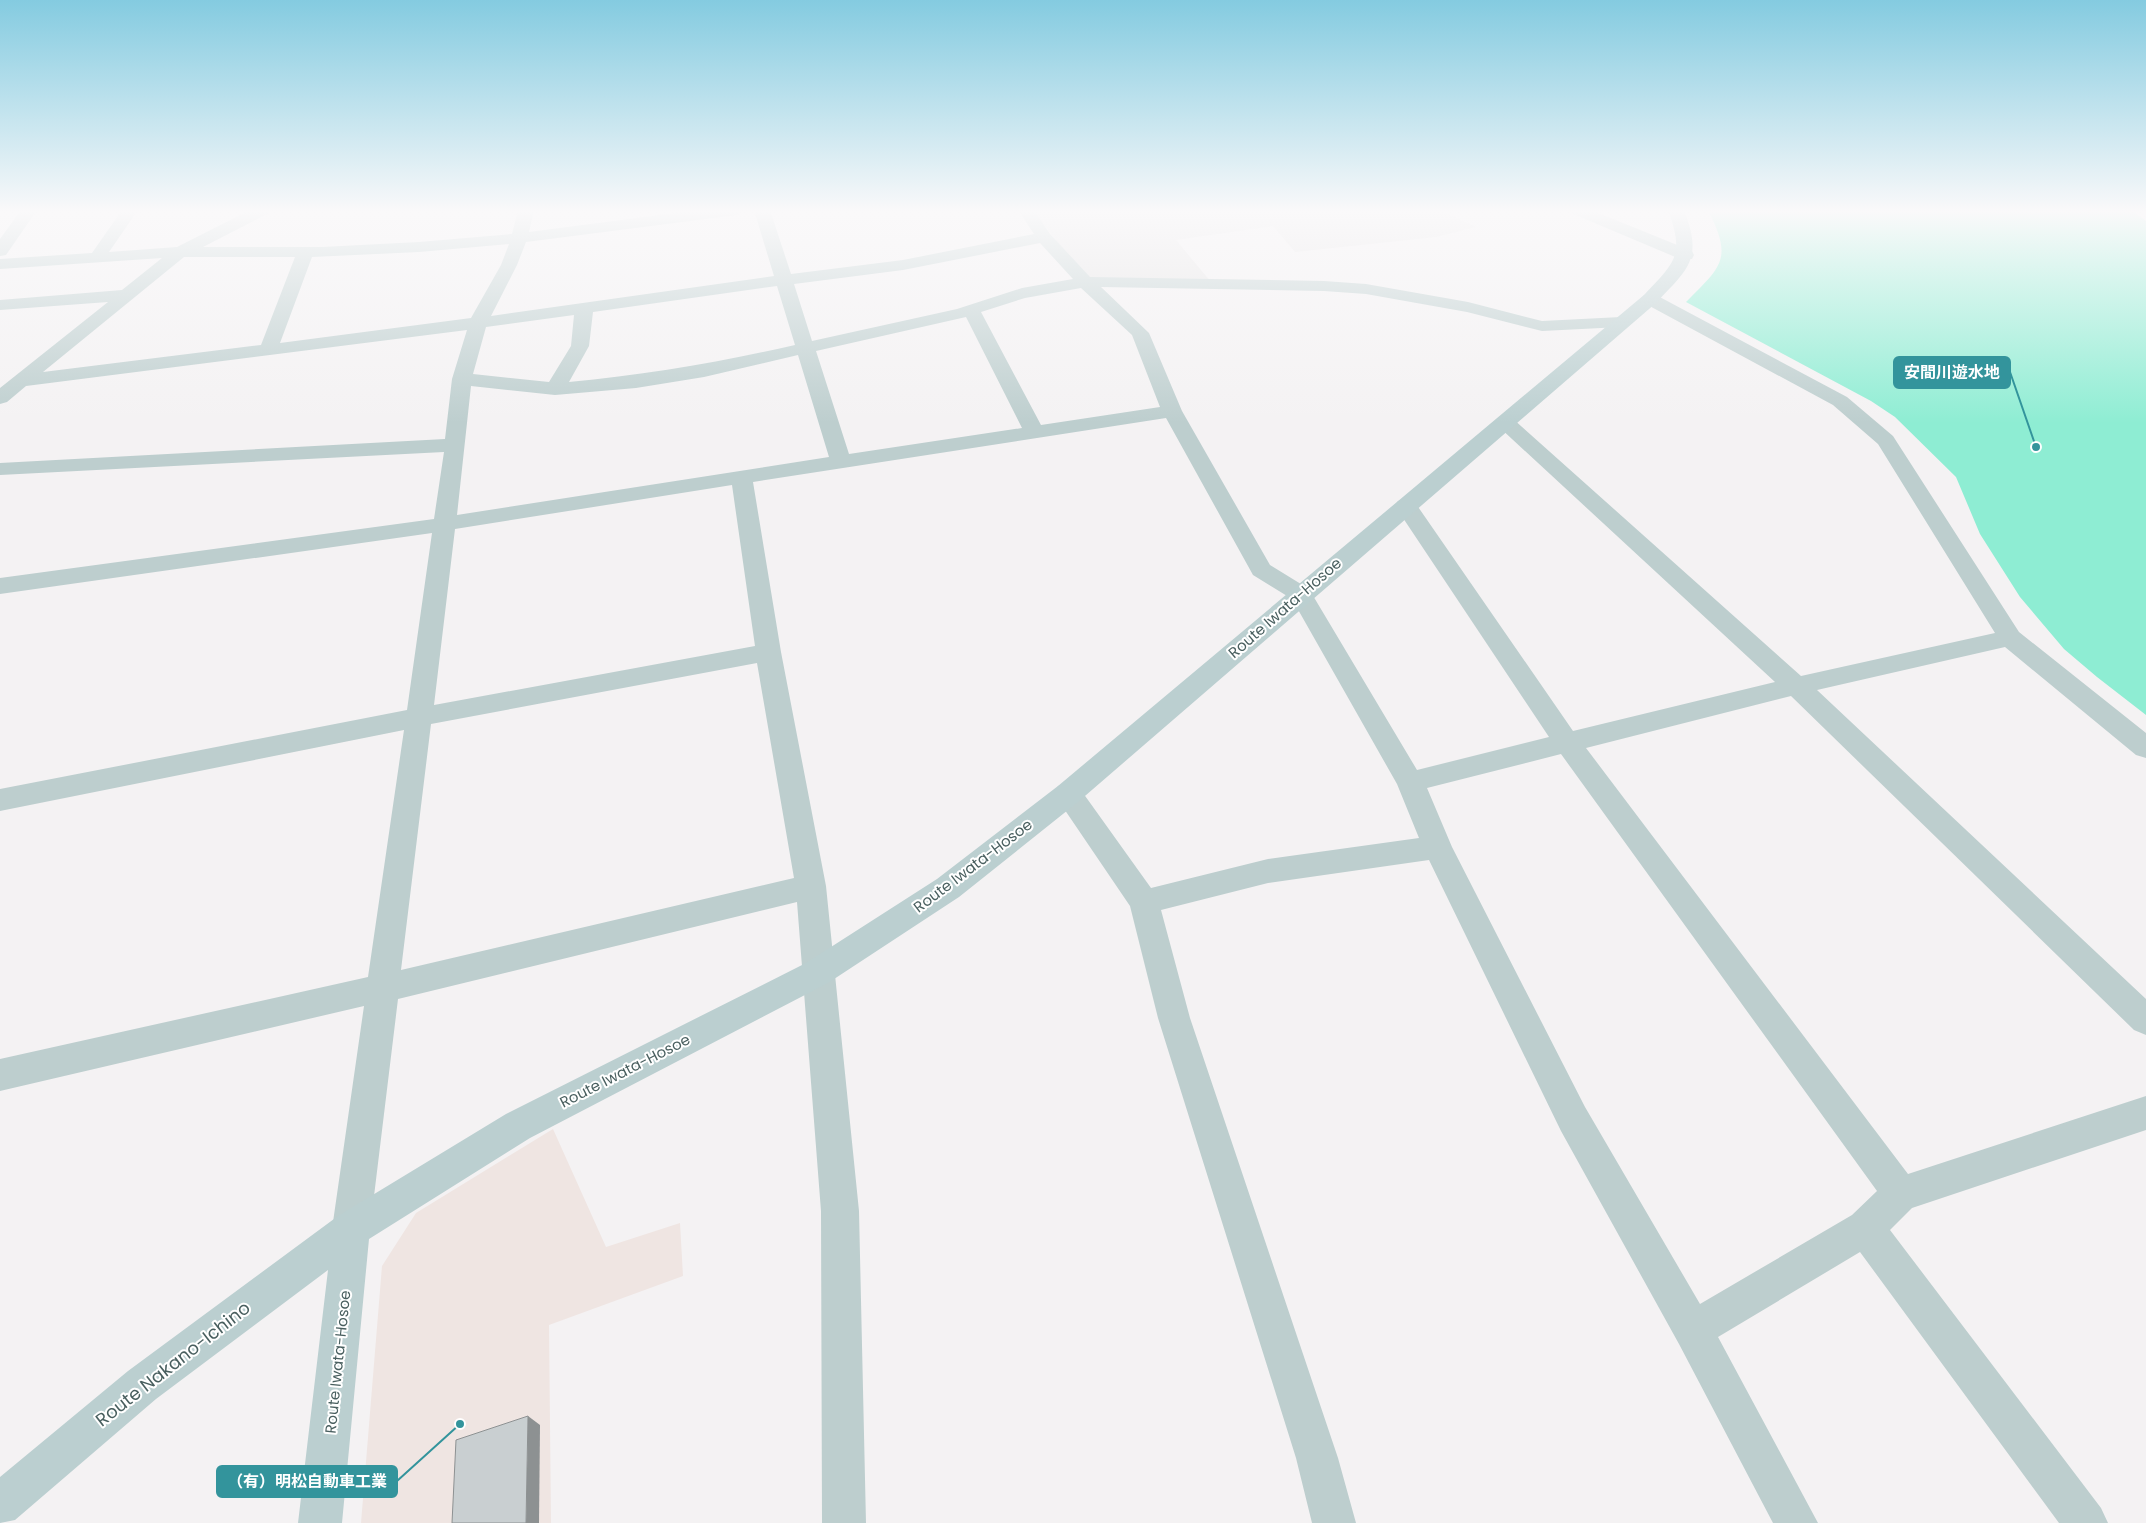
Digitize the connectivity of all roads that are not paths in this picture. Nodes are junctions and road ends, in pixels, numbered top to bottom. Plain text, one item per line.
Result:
1 (143, 281) edge
2 (294, 281) edge
3 (500, 281) edge
4 (784, 281) joint
5 (1667, 281) edge
6 (1085, 282) junction
7 (125, 295) junction
8 (1650, 299) junction
9 (0, 304) edge
10 (584, 308) junction
11 (971, 310) junction
12 (1621, 322) junction
13 (478, 323) junction
14 (269, 348) junction
15 (806, 349) junction
16 (462, 379) junction
17 (554, 389) junction
18 (8, 390) edge
19 (1172, 411) junction
20 (1505, 422) junction
21 (1035, 433) junction
22 (455, 445) junction
23 (841, 462) junction
24 (0, 469) edge
25 (742, 477) junction
26 (1406, 506) junction
27 (444, 524) junction
28 (0, 586) edge
29 (1301, 594) junction
30 (2010, 638) junction
31 (768, 652) junction
32 (1796, 686) junction
33 (419, 717) junction
34 (1567, 743) junction
35 (2146, 748) edge
36 (1410, 782) junction
37 (1068, 794) junction
38 (0, 800) edge
39 (1437, 847) junction
40 (811, 886) junction
41 (1144, 902) junction
42 (817, 973) junction
43 (384, 988) junction
44 (2146, 1020) edge
45 (0, 1075) edge
46 (2146, 1113) edge
47 (1902, 1194) junction
48 (1865, 1228) junction
49 (351, 1229) junction
50 (1693, 1330) junction
51 (0, 1505) edge
52 (320, 1523) edge
53 (844, 1523) edge
54 (1334, 1523) edge
55 (1796, 1523) edge
56 (2086, 1523) edge

1 - 7 street
2 - 14 street
3 - 13 street
4 - 10 street
4 - 15 street
5 - 8 main road, Route Iwata-Hosoe
6 - 11 street
6 - 12 street
6 - 19 street
7 - 9 street
7 - 18 street
8 - 12 main road, Route Iwata-Hosoe
8 - 30 street
10 - 13 street
10 - 17 street
11 - 15 street
11 - 21 street
12 - 20 main road, Route Iwata-Hosoe
13 - 14 street
13 - 16 street
14 - 18 street
15 - 17 street
15 - 23 street
16 - 17 street
16 - 22 street
19 - 21 street
19 - 29 street
20 - 26 main road, Route Iwata-Hosoe
20 - 32 street
21 - 23 street
22 - 24 street
22 - 27 street
23 - 25 street
25 - 27 street
25 - 31 street
26 - 29 main road, Route Iwata-Hosoe
26 - 34 street
27 - 28 street
27 - 33 street
29 - 36 street
29 - 37 main road, Route Iwata-Hosoe
30 - 32 street
30 - 35 street
31 - 33 street
31 - 40 street
32 - 34 street
32 - 44 street
33 - 38 street
33 - 43 street
34 - 36 street
34 - 47 street
36 - 39 street
37 - 41 street
37 - 42 main road, Route Iwata-Hosoe
39 - 41 street
39 - 50 street
40 - 42 street
40 - 43 street
41 - 54 street
42 - 49 main road, Route Iwata-Hosoe
42 - 53 street
43 - 45 street
43 - 49 street
46 - 47 street
47 - 48 street
48 - 50 street
48 - 56 street
49 - 51 main road, Route Nakano-Ichino
49 - 52 main road, Route Iwata-Hosoe
50 - 55 street

